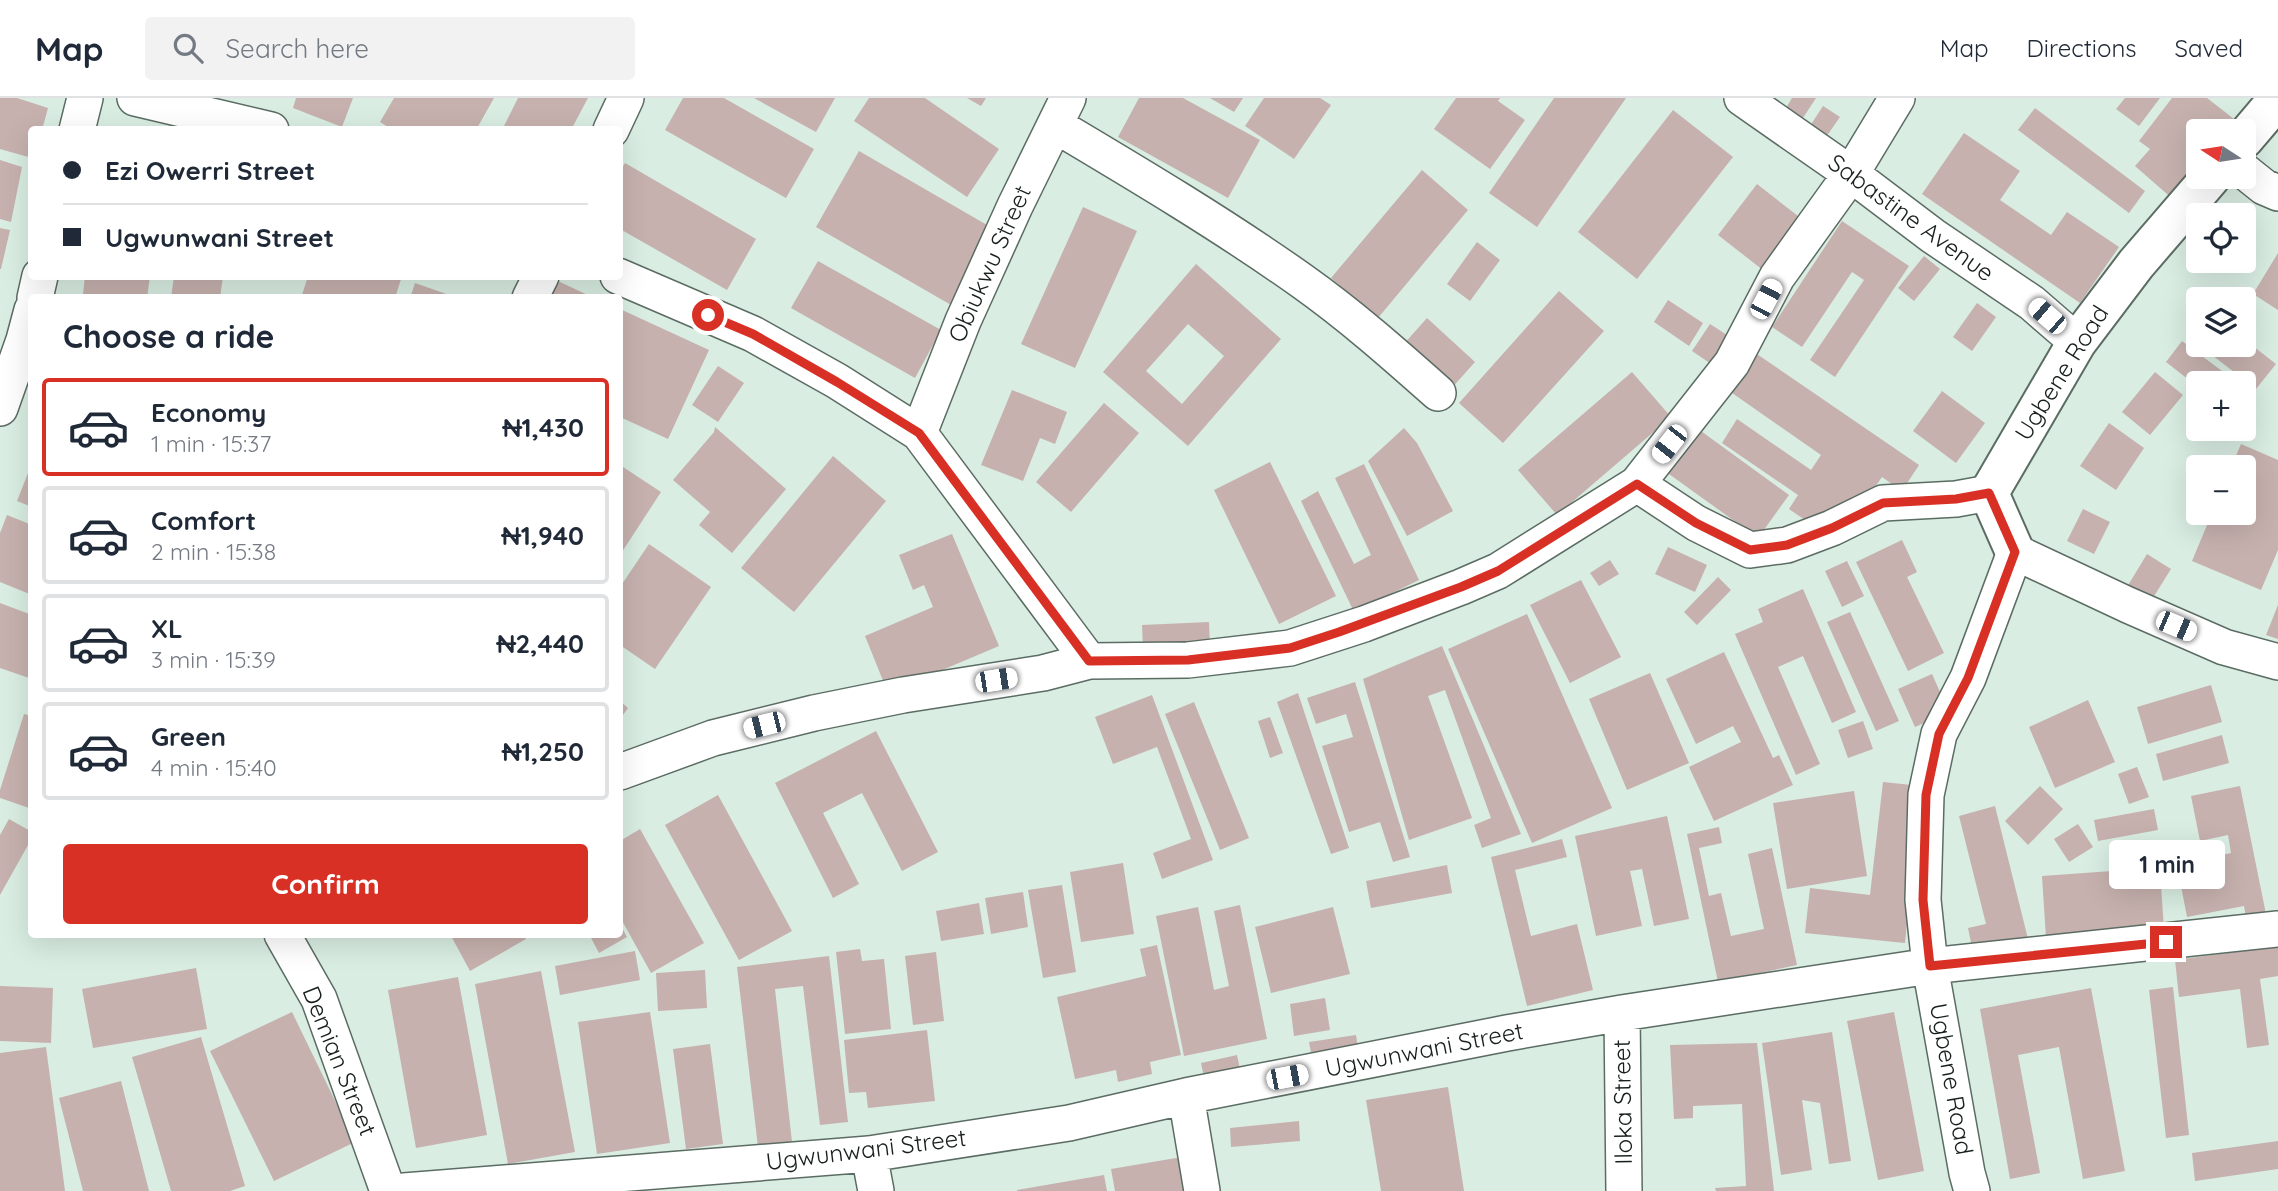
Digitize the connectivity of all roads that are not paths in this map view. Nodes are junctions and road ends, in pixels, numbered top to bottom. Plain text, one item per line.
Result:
1 (85, 98) edge
2 (135, 98) edge
3 (626, 98) edge
4 (1742, 98) edge
5 (1897, 98) edge
6 (2278, 99) edge
7 (1061, 111) edge
8 (2256, 125) edge
9 (78, 126) edge
10 (254, 126) edge
11 (613, 126) edge
12 (1851, 174) junction
13 (2256, 181) edge
14 (2201, 189) edge
15 (2278, 193) edge
16 (623, 278) edge
17 (18, 328) edge
18 (2077, 342) junction
19 (1438, 393) dead end
20 (0, 408) edge
21 (919, 433) junction
22 (1637, 484) junction
23 (1989, 493) junction
24 (2015, 552) junction
25 (1089, 661) junction
26 (2278, 662) edge
27 (623, 771) edge
28 (2278, 929) edge
29 (284, 938) edge
30 (1930, 966) junction
31 (1622, 1013) junction
32 (1186, 1096) junction
33 (869, 1154) junction
34 (388, 1191) edge
35 (404, 1191) edge
36 (876, 1191) edge
37 (1202, 1191) edge
38 (1624, 1191) edge
39 (1972, 1191) edge

1 - 9 street
2 - 10 street
3 - 11 street
4 - 12 street, Sabastine Avenue
5 - 12 street
6 - 8 street
7 - 19 street
7 - 21 street, Obiukwu Street
12 - 18 street, Sabastine Avenue
12 - 22 street
13 - 15 street
14 - 18 street, Ugbene Road
16 - 21 street
17 - 20 street
18 - 23 street, Ugbene Road
21 - 25 street
22 - 23 street
22 - 25 street
23 - 24 street
24 - 26 street
24 - 30 street, Ugbene Road
25 - 27 street
28 - 30 street, Ugwunwani Street
29 - 34 street, Demian Street
30 - 31 street, Ugwunwani Street
30 - 39 street, Ugbene Road
31 - 32 street, Ugwunwani Street
31 - 38 street, Iloka Street
32 - 33 street, Ugwunwani Street
32 - 37 street
33 - 35 street, Ugwunwani Street
33 - 36 street

